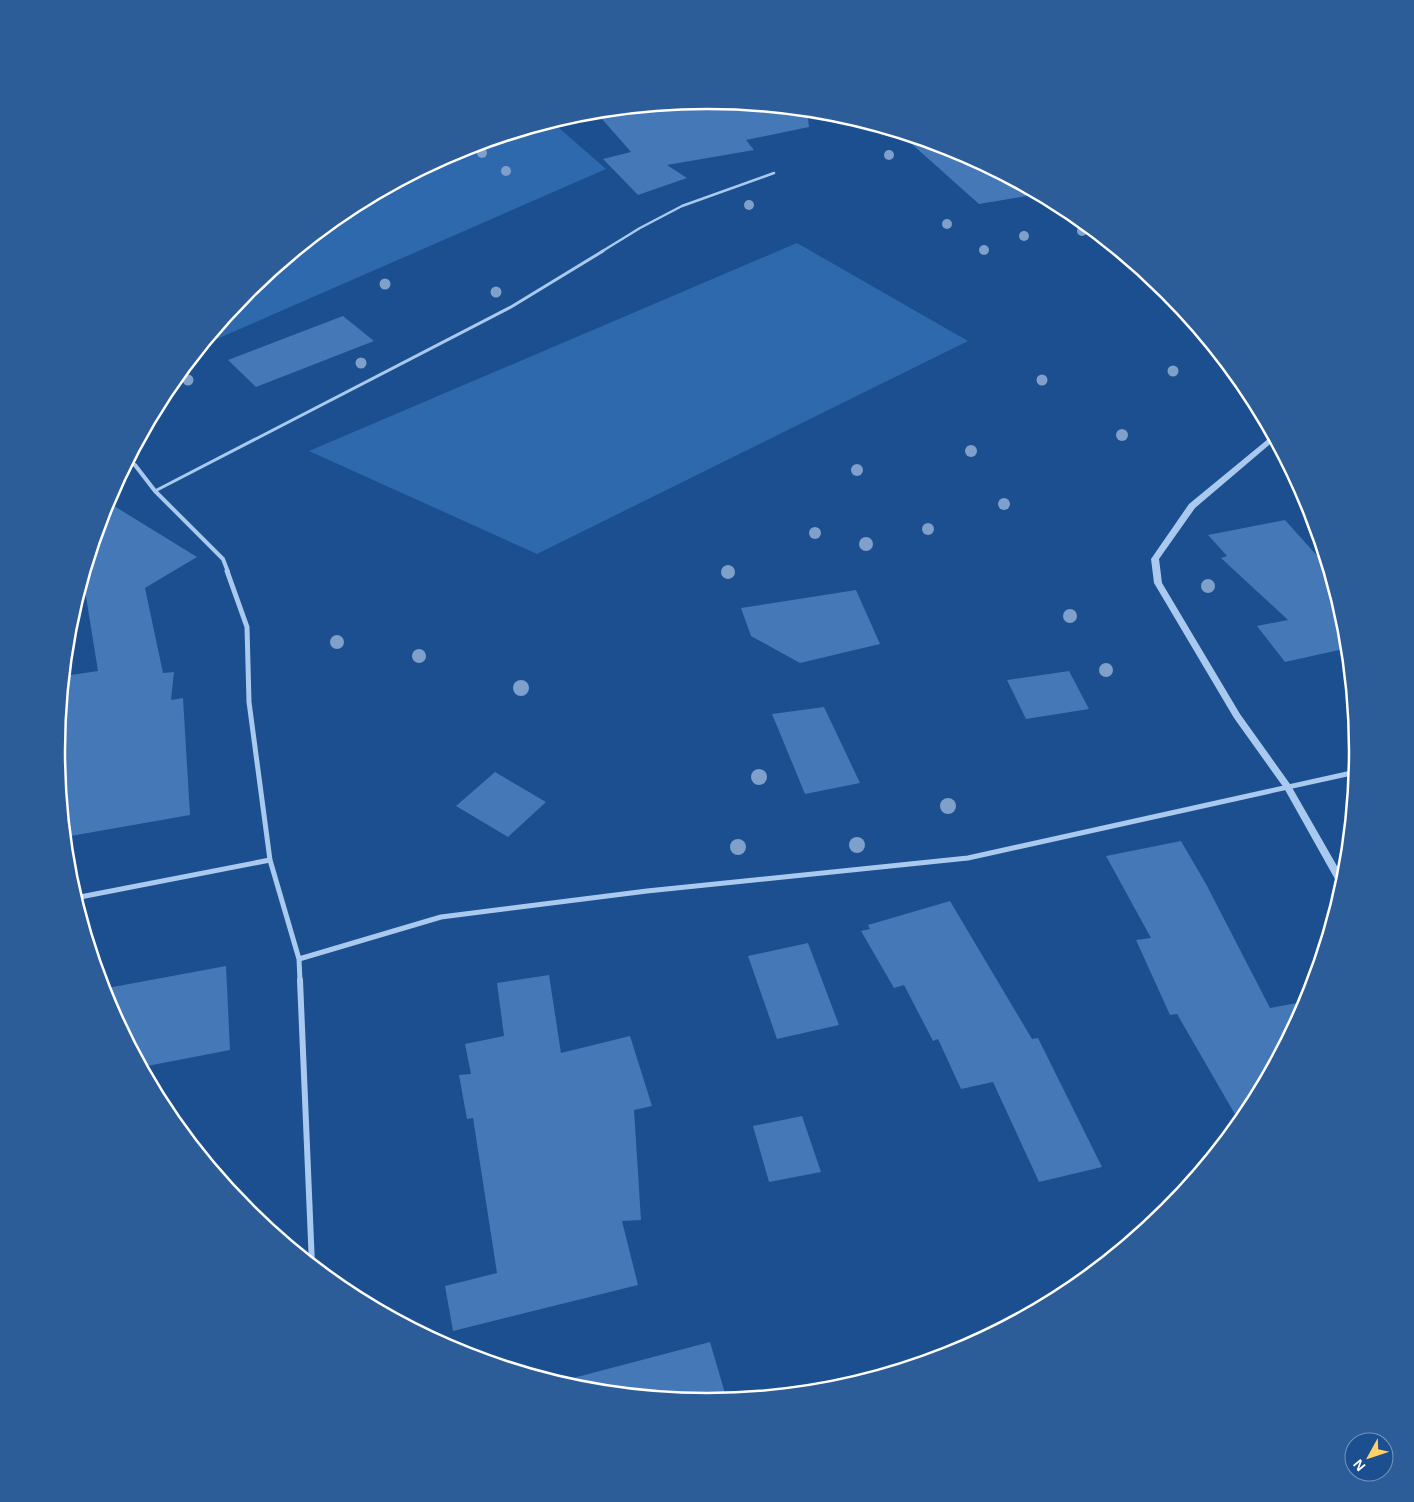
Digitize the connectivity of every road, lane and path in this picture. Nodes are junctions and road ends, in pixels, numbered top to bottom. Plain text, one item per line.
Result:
1 (774, 172) dead end
2 (1269, 441) edge
3 (135, 465) joint
4 (132, 466) edge
5 (155, 492) junction
6 (1348, 774) edge
7 (1287, 786) junction
8 (270, 860) junction
9 (1337, 875) edge
10 (82, 897) edge
11 (299, 959) junction
12 (312, 1256) edge

1 - 5 lane
2 - 7 street
3 - 4 street
3 - 5 street
5 - 8 street
6 - 7 street
7 - 9 street
7 - 11 street
8 - 10 street
8 - 11 street
11 - 12 street

